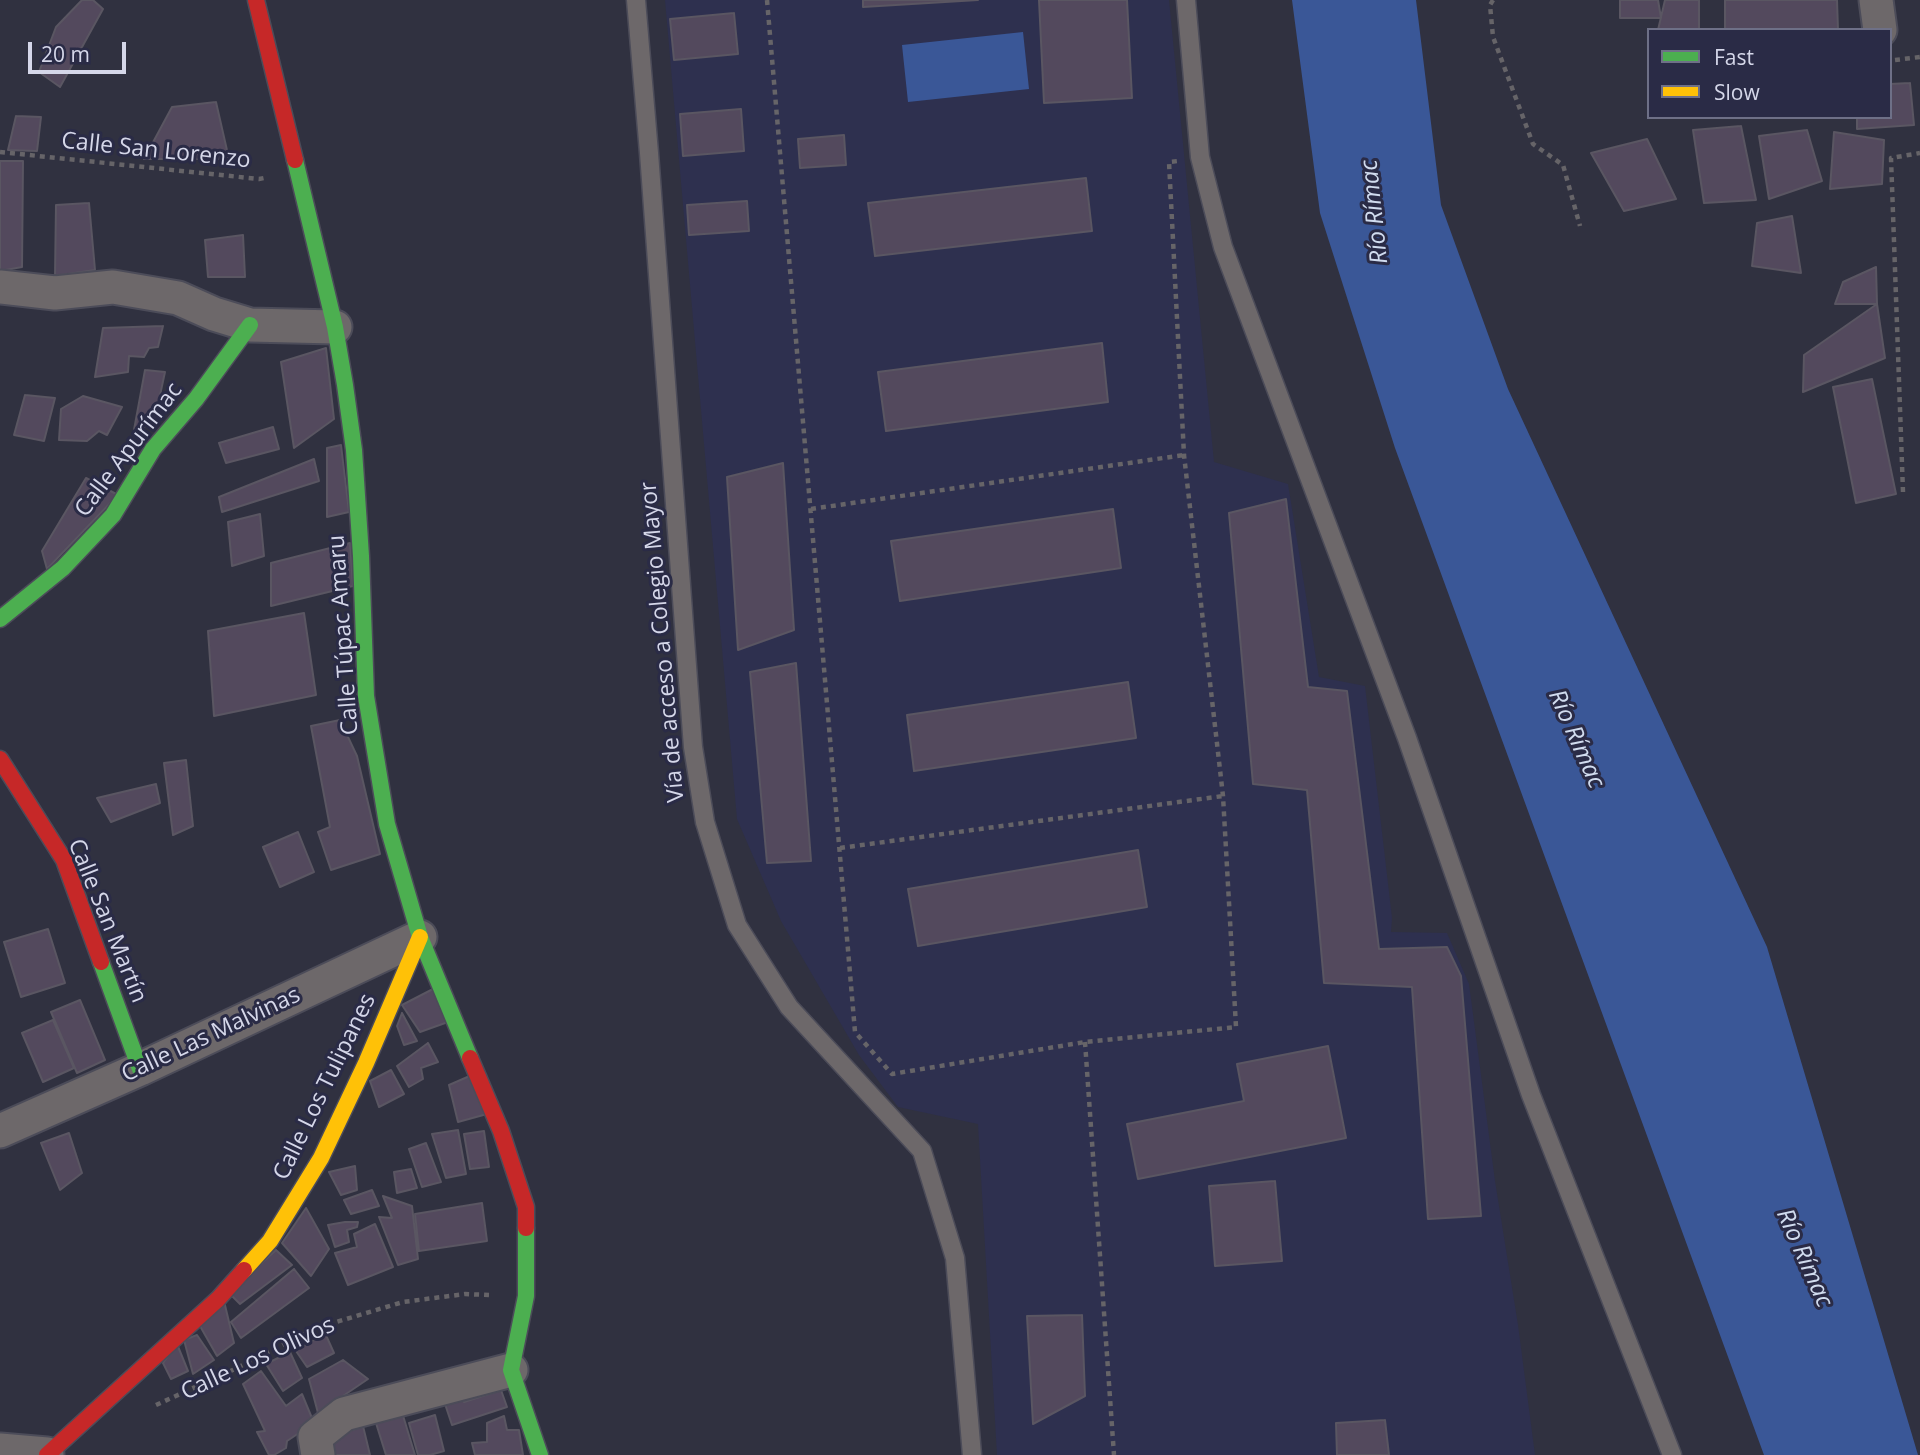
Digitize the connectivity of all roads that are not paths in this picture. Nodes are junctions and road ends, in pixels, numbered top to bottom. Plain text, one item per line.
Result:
1 (256, 0) edge
2 (636, 0) edge
3 (1186, 0) edge
4 (1876, 0) edge
5 (1880, 28) edge
6 (0, 287) edge
7 (250, 325) junction
8 (335, 327) junction
9 (0, 619) edge
10 (0, 759) edge
11 (420, 937) junction
12 (140, 1069) junction
13 (0, 1131) edge
14 (512, 1370) junction
15 (317, 1446) edge
16 (0, 1450) edge
17 (47, 1455) edge
18 (540, 1455) edge
19 (972, 1455) edge
20 (1672, 1455) edge

1 - 8 street, Calle Túpac Amaru
2 - 19 lane, Vía de acceso a Colegio Mayor
3 - 20 lane
4 - 5 street
6 - 7 street
7 - 8 street
7 - 9 street, Calle Apurímac
8 - 11 street, Calle Túpac Amaru
10 - 12 street, Calle San Martín
11 - 12 street, Calle Las Malvinas
11 - 14 street, Calle Túpac Amaru
11 - 17 street, Calle Los Tulipanes
12 - 13 street, Calle Las Malvinas
14 - 15 street
14 - 18 street, Calle Túpac Amaru
16 - 17 street

